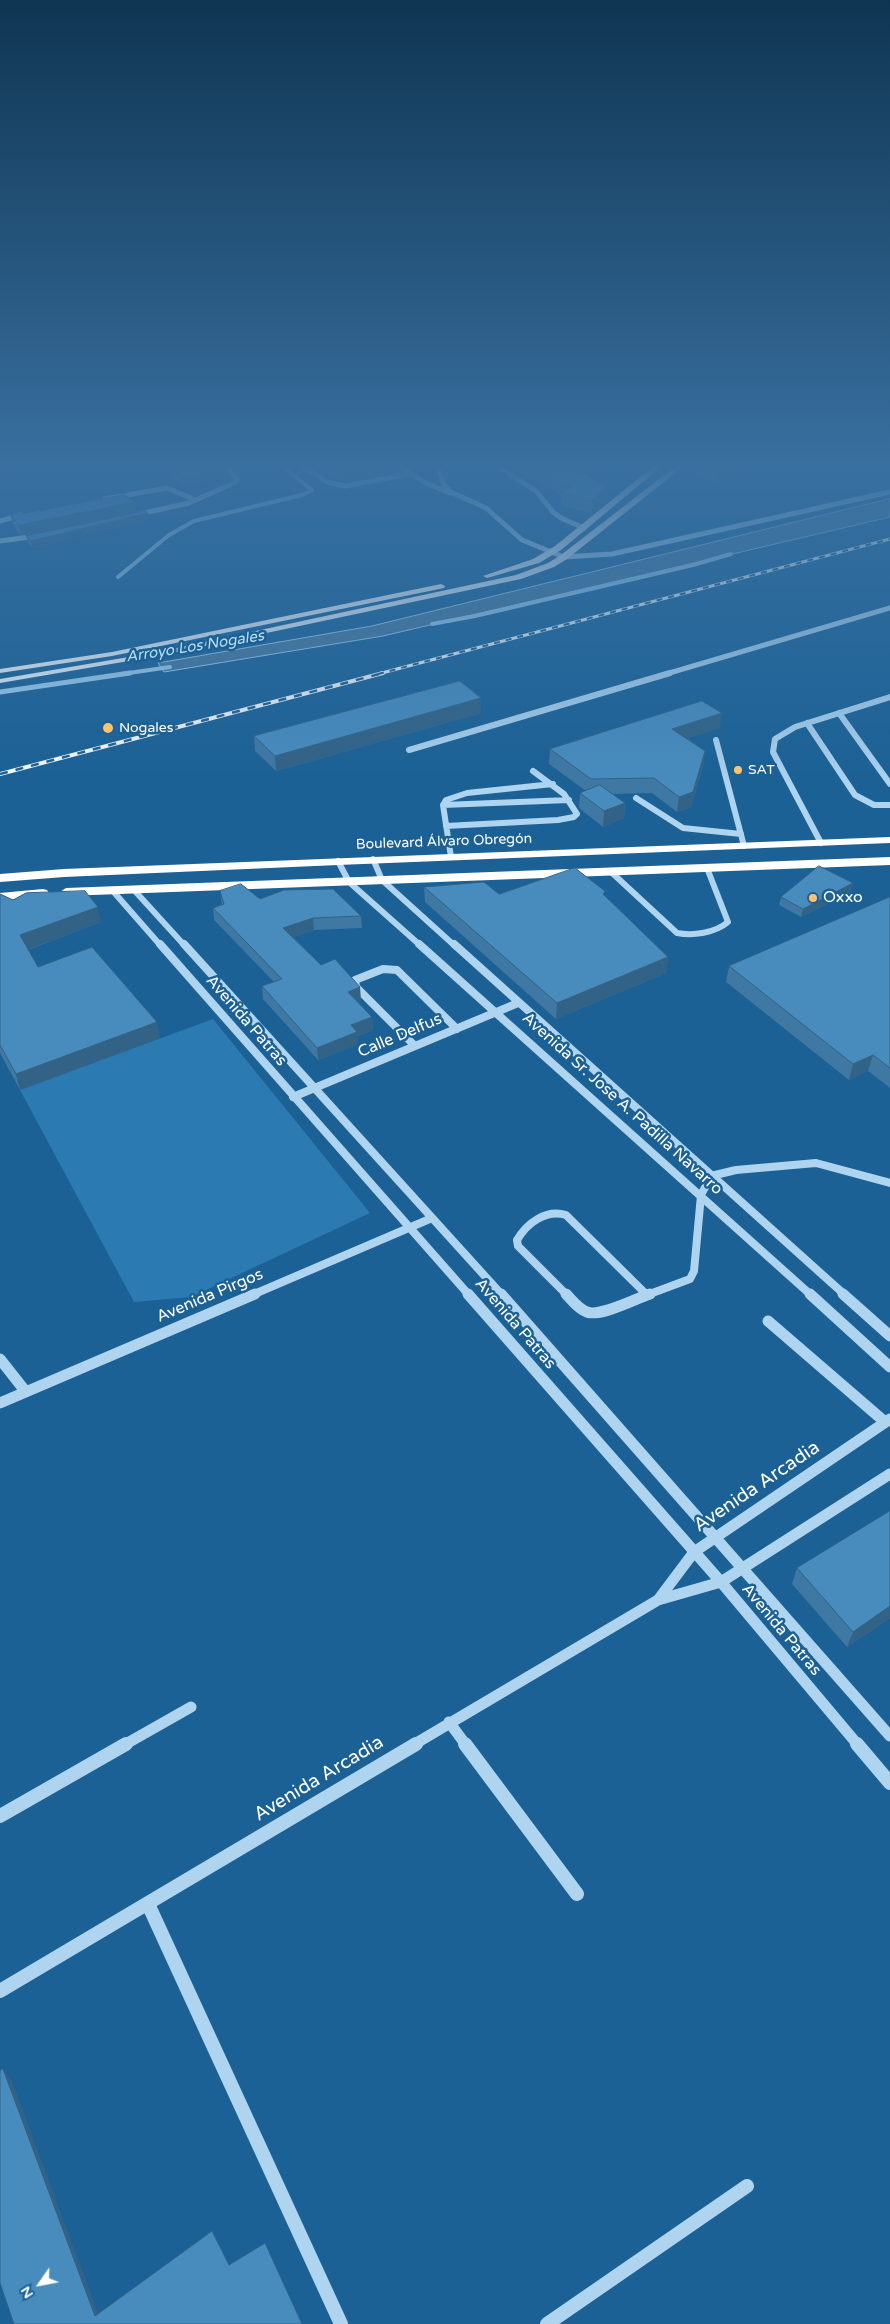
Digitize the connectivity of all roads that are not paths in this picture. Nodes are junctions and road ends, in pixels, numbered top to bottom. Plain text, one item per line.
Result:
1 (506, 570) edge
2 (537, 570) edge
3 (890, 608) edge
4 (0, 671) edge
5 (0, 681) edge
6 (890, 697) edge
7 (839, 713) junction
8 (807, 723) junction
9 (716, 740) dead end
10 (409, 750) dead end
11 (533, 771) dead end
12 (553, 784) junction
13 (890, 784) edge
14 (636, 798) edge
15 (569, 800) junction
16 (443, 805) junction
17 (890, 806) edge
18 (446, 826) junction
19 (741, 834) junction
20 (890, 840) edge
21 (821, 843) junction
22 (800, 844) junction
23 (744, 846) junction
24 (613, 851) junction
25 (451, 857) junction
26 (373, 859) junction
27 (338, 861) junction
28 (890, 861) edge
29 (706, 868) junction
30 (610, 871) junction
31 (0, 878) edge
32 (382, 880) junction
33 (349, 882) junction
34 (112, 890) junction
35 (134, 890) junction
36 (0, 897) edge
37 (518, 1003) junction
38 (496, 1012) junction
39 (457, 1029) junction
40 (415, 1046) junction
41 (316, 1088) junction
42 (293, 1097) junction
43 (711, 1176) junction
44 (890, 1183) edge
45 (701, 1195) junction
46 (432, 1218) junction
47 (410, 1228) junction
48 (647, 1295) junction
49 (768, 1321) dead end
50 (890, 1336) edge
51 (0, 1359) edge
52 (890, 1367) edge
53 (26, 1392) junction
54 (0, 1403) edge
55 (887, 1421) edge
56 (890, 1474) edge
57 (717, 1536) junction
58 (694, 1552) junction
59 (744, 1567) junction
60 (721, 1582) junction
61 (658, 1600) junction
62 (191, 1707) dead end
63 (450, 1722) junction
64 (890, 1736) edge
65 (890, 1783) edge
66 (0, 1816) edge
67 (577, 1894) dead end
68 (148, 1904) junction
69 (0, 1991) edge
70 (747, 2186) dead end
71 (341, 2324) edge
72 (546, 2324) edge

1 - 4 main road
2 - 5 main road
3 - 10 street
6 - 7 street
7 - 8 street
7 - 13 street
8 - 17 street
8 - 21 street
9 - 19 street
11 - 12 street
12 - 15 street
12 - 16 street
14 - 19 street
15 - 16 street
15 - 18 street
16 - 18 street
18 - 25 street
19 - 23 street
20 - 21 highway, Boulevard Álvaro Obregón
21 - 22 highway, Boulevard Álvaro Obregón
22 - 23 highway, Boulevard Álvaro Obregón
22 - 29 highway
23 - 24 highway, Boulevard Álvaro Obregón
24 - 25 highway, Boulevard Álvaro Obregón
24 - 29 highway
25 - 26 highway, Boulevard Álvaro Obregón
26 - 27 highway, Boulevard Álvaro Obregón
26 - 32 street, Avenida Sr. Jose A. Padilla Navarro
27 - 31 highway, Boulevard Álvaro Obregón
27 - 33 street, Avenida Sr. Jose A. Padilla Navarro
28 - 29 highway
29 - 30 highway
29 - 30 street
30 - 32 highway
32 - 33 highway
32 - 37 street, Avenida Sr. Jose A. Padilla Navarro
33 - 35 highway
33 - 38 street, Avenida Sr. Jose A. Padilla Navarro
34 - 35 highway
34 - 36 highway
34 - 42 street, Avenida Patras
35 - 41 street, Avenida Patras
37 - 38 street, Calle Delfus
37 - 43 street, Avenida Sr. Jose A. Padilla Navarro
38 - 39 street, Calle Delfus
38 - 45 street, Avenida Sr. Jose A. Padilla Navarro
39 - 40 street, Calle Delfus
39 - 40 street
40 - 41 street, Calle Delfus
41 - 42 street, Calle Delfus
41 - 46 street, Avenida Patras
42 - 47 street, Avenida Patras
43 - 44 street
43 - 45 street
43 - 50 street, Avenida Sr. Jose A. Padilla Navarro
45 - 48 street
45 - 52 street, Avenida Sr. Jose A. Padilla Navarro
46 - 47 street, Avenida Pirgos
46 - 57 street, Avenida Patras
47 - 53 street, Avenida Pirgos
47 - 58 street, Avenida Patras
48 - 48 street
49 - 55 street
51 - 53 street
53 - 54 street, Avenida Pirgos
55 - 57 street, Avenida Arcadia
56 - 59 street, Avenida Arcadia
57 - 58 street, Avenida Arcadia
57 - 59 street, Avenida Patras
58 - 60 street, Avenida Patras
58 - 61 street, Avenida Arcadia
59 - 60 street, Avenida Arcadia
59 - 64 street, Avenida Patras
60 - 61 street, Avenida Arcadia
60 - 65 street, Avenida Patras
61 - 63 street, Avenida Arcadia
62 - 66 street
63 - 67 street
63 - 68 street, Avenida Arcadia
68 - 69 street, Avenida Arcadia
68 - 71 street
70 - 72 street

